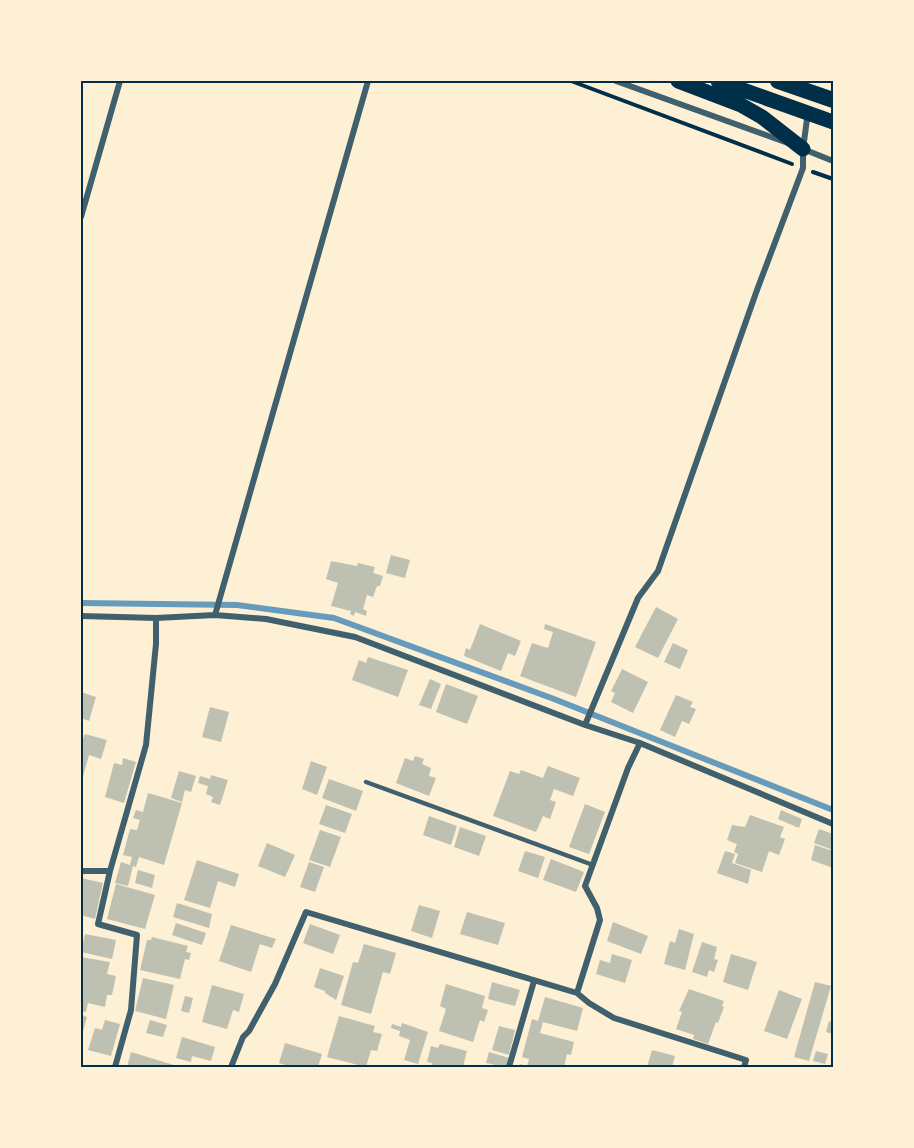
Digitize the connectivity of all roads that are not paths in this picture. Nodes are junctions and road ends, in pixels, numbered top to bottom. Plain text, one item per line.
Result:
1 (120, 81) edge
2 (368, 81) edge
3 (616, 81) edge
4 (678, 81) edge
5 (717, 81) edge
6 (778, 81) edge
7 (833, 100) edge
8 (807, 119) dead end
9 (833, 122) edge
10 (803, 149) junction
11 (833, 161) edge
12 (81, 217) edge
13 (215, 615) junction
14 (81, 616) edge
15 (156, 618) junction
16 (585, 725) junction
17 (640, 743) junction
18 (366, 782) dead end
19 (833, 824) edge
20 (593, 865) junction
21 (81, 871) edge
22 (110, 871) junction
23 (534, 981) junction
24 (577, 993) junction
25 (114, 1067) edge
26 (231, 1067) edge
27 (509, 1067) edge
28 (744, 1067) edge

1 - 12 street
2 - 13 street
3 - 10 street
4 - 10 highway
5 - 9 highway
6 - 7 highway
8 - 10 street
10 - 11 street
10 - 16 street
13 - 15 street
13 - 16 street
14 - 15 street
15 - 22 street
16 - 17 street
17 - 19 street
17 - 20 street
18 - 20 lane
20 - 24 street
21 - 22 street
22 - 25 street
23 - 24 street
23 - 26 street
23 - 27 street
24 - 28 street

